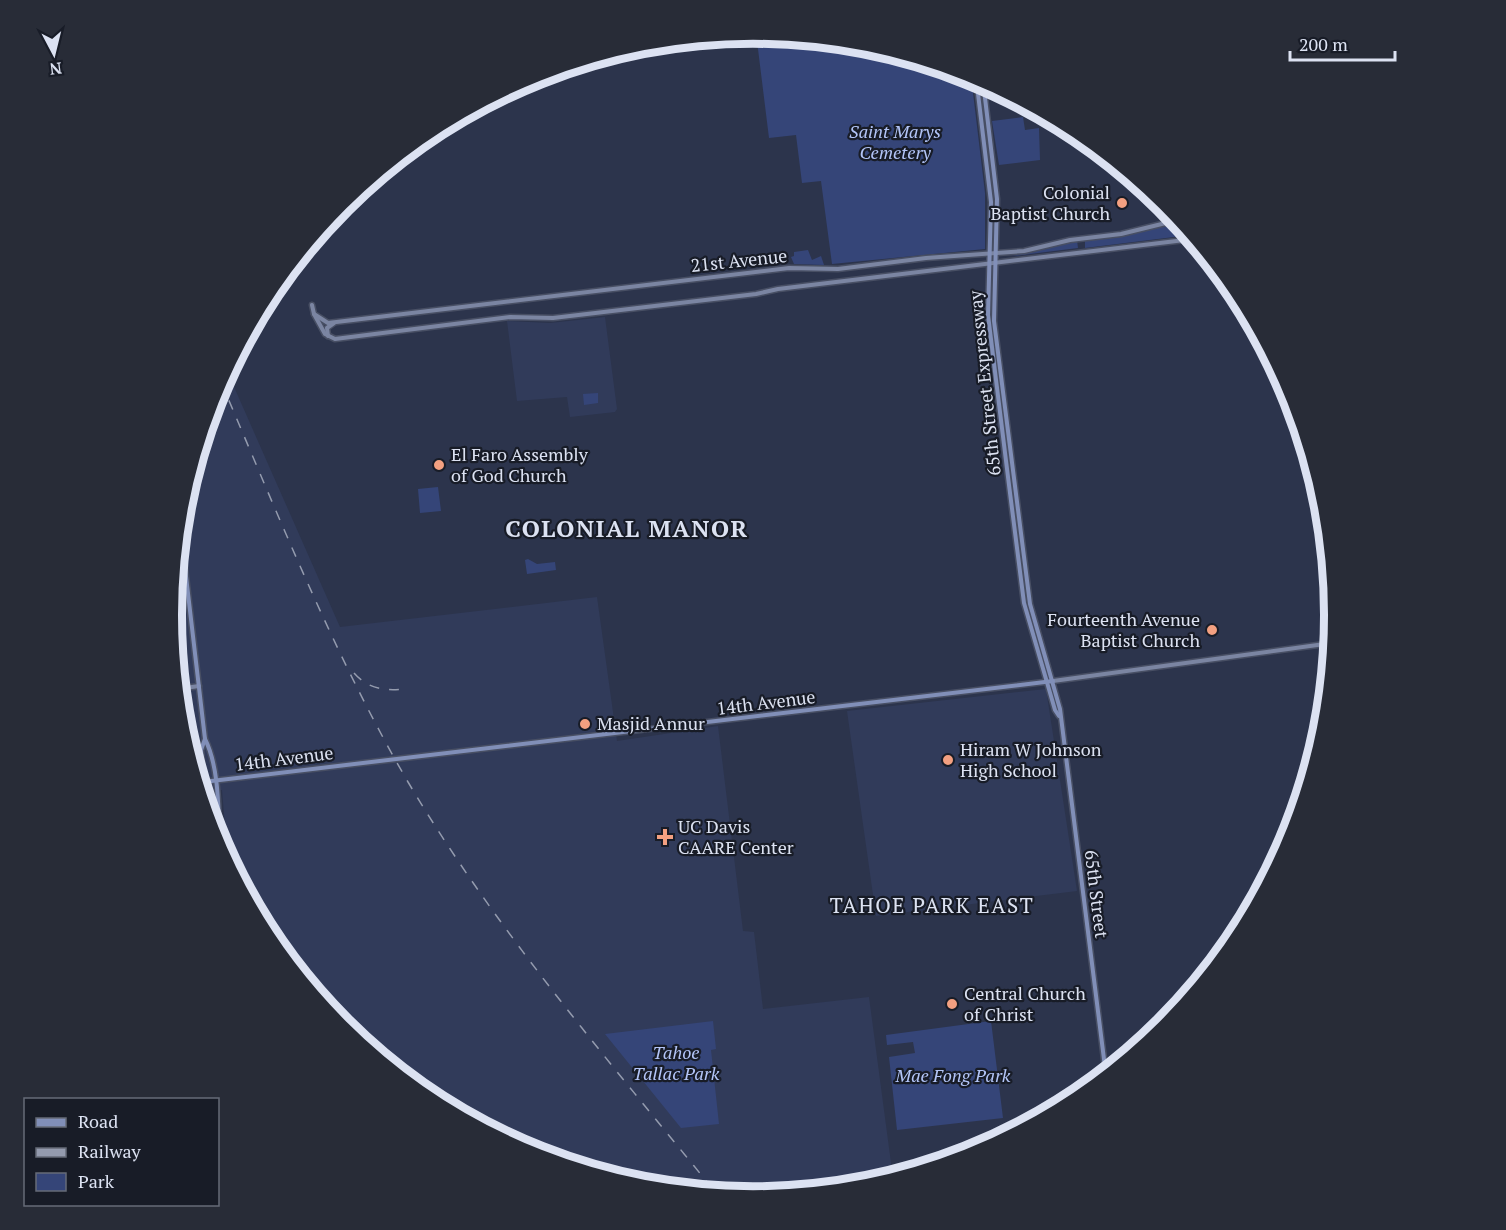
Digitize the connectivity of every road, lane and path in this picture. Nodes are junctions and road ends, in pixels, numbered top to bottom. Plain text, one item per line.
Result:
1 (978, 89) edge
2 (984, 92) edge
3 (1168, 223) edge
4 (1184, 239) edge
5 (996, 254) junction
6 (989, 255) junction
7 (995, 261) junction
8 (988, 262) junction
9 (312, 305) dead end
10 (314, 314) junction
11 (337, 322) junction
12 (328, 337) junction
13 (184, 561) edge
14 (1323, 644) edge
15 (1053, 681) junction
16 (1047, 682) junction
17 (199, 686) junction
18 (186, 688) edge
19 (1059, 716) junction
20 (205, 739) junction
21 (202, 766) edge
22 (214, 781) junction
23 (207, 782) edge
24 (217, 812) edge
25 (1105, 1065) edge

1 - 6 main road, 65th Street Expressway
2 - 5 main road, 65th Street Expressway
3 - 5 street, 21st Avenue
4 - 7 street, 21st Avenue
5 - 6 street, 21st Avenue
5 - 7 main road, 65th Street Expressway
6 - 8 main road, 65th Street Expressway
6 - 11 street, 21st Avenue
7 - 8 street, 21st Avenue
7 - 15 main road, 65th Street Expressway
8 - 12 street, 21st Avenue
8 - 16 main road, 65th Street Expressway
9 - 10 street
10 - 11 street, 21st Avenue
10 - 12 street
11 - 12 street
13 - 17 main road
14 - 15 street, 14th Avenue
15 - 16 main road, 14th Avenue
15 - 19 main road, 65th Street
16 - 19 main road, 65th Street
16 - 22 main road, 14th Avenue
17 - 18 street
17 - 20 main road
19 - 25 main road, 65th Street
20 - 21 main road
20 - 22 main road
22 - 23 main road, 14th Avenue
22 - 24 main road

